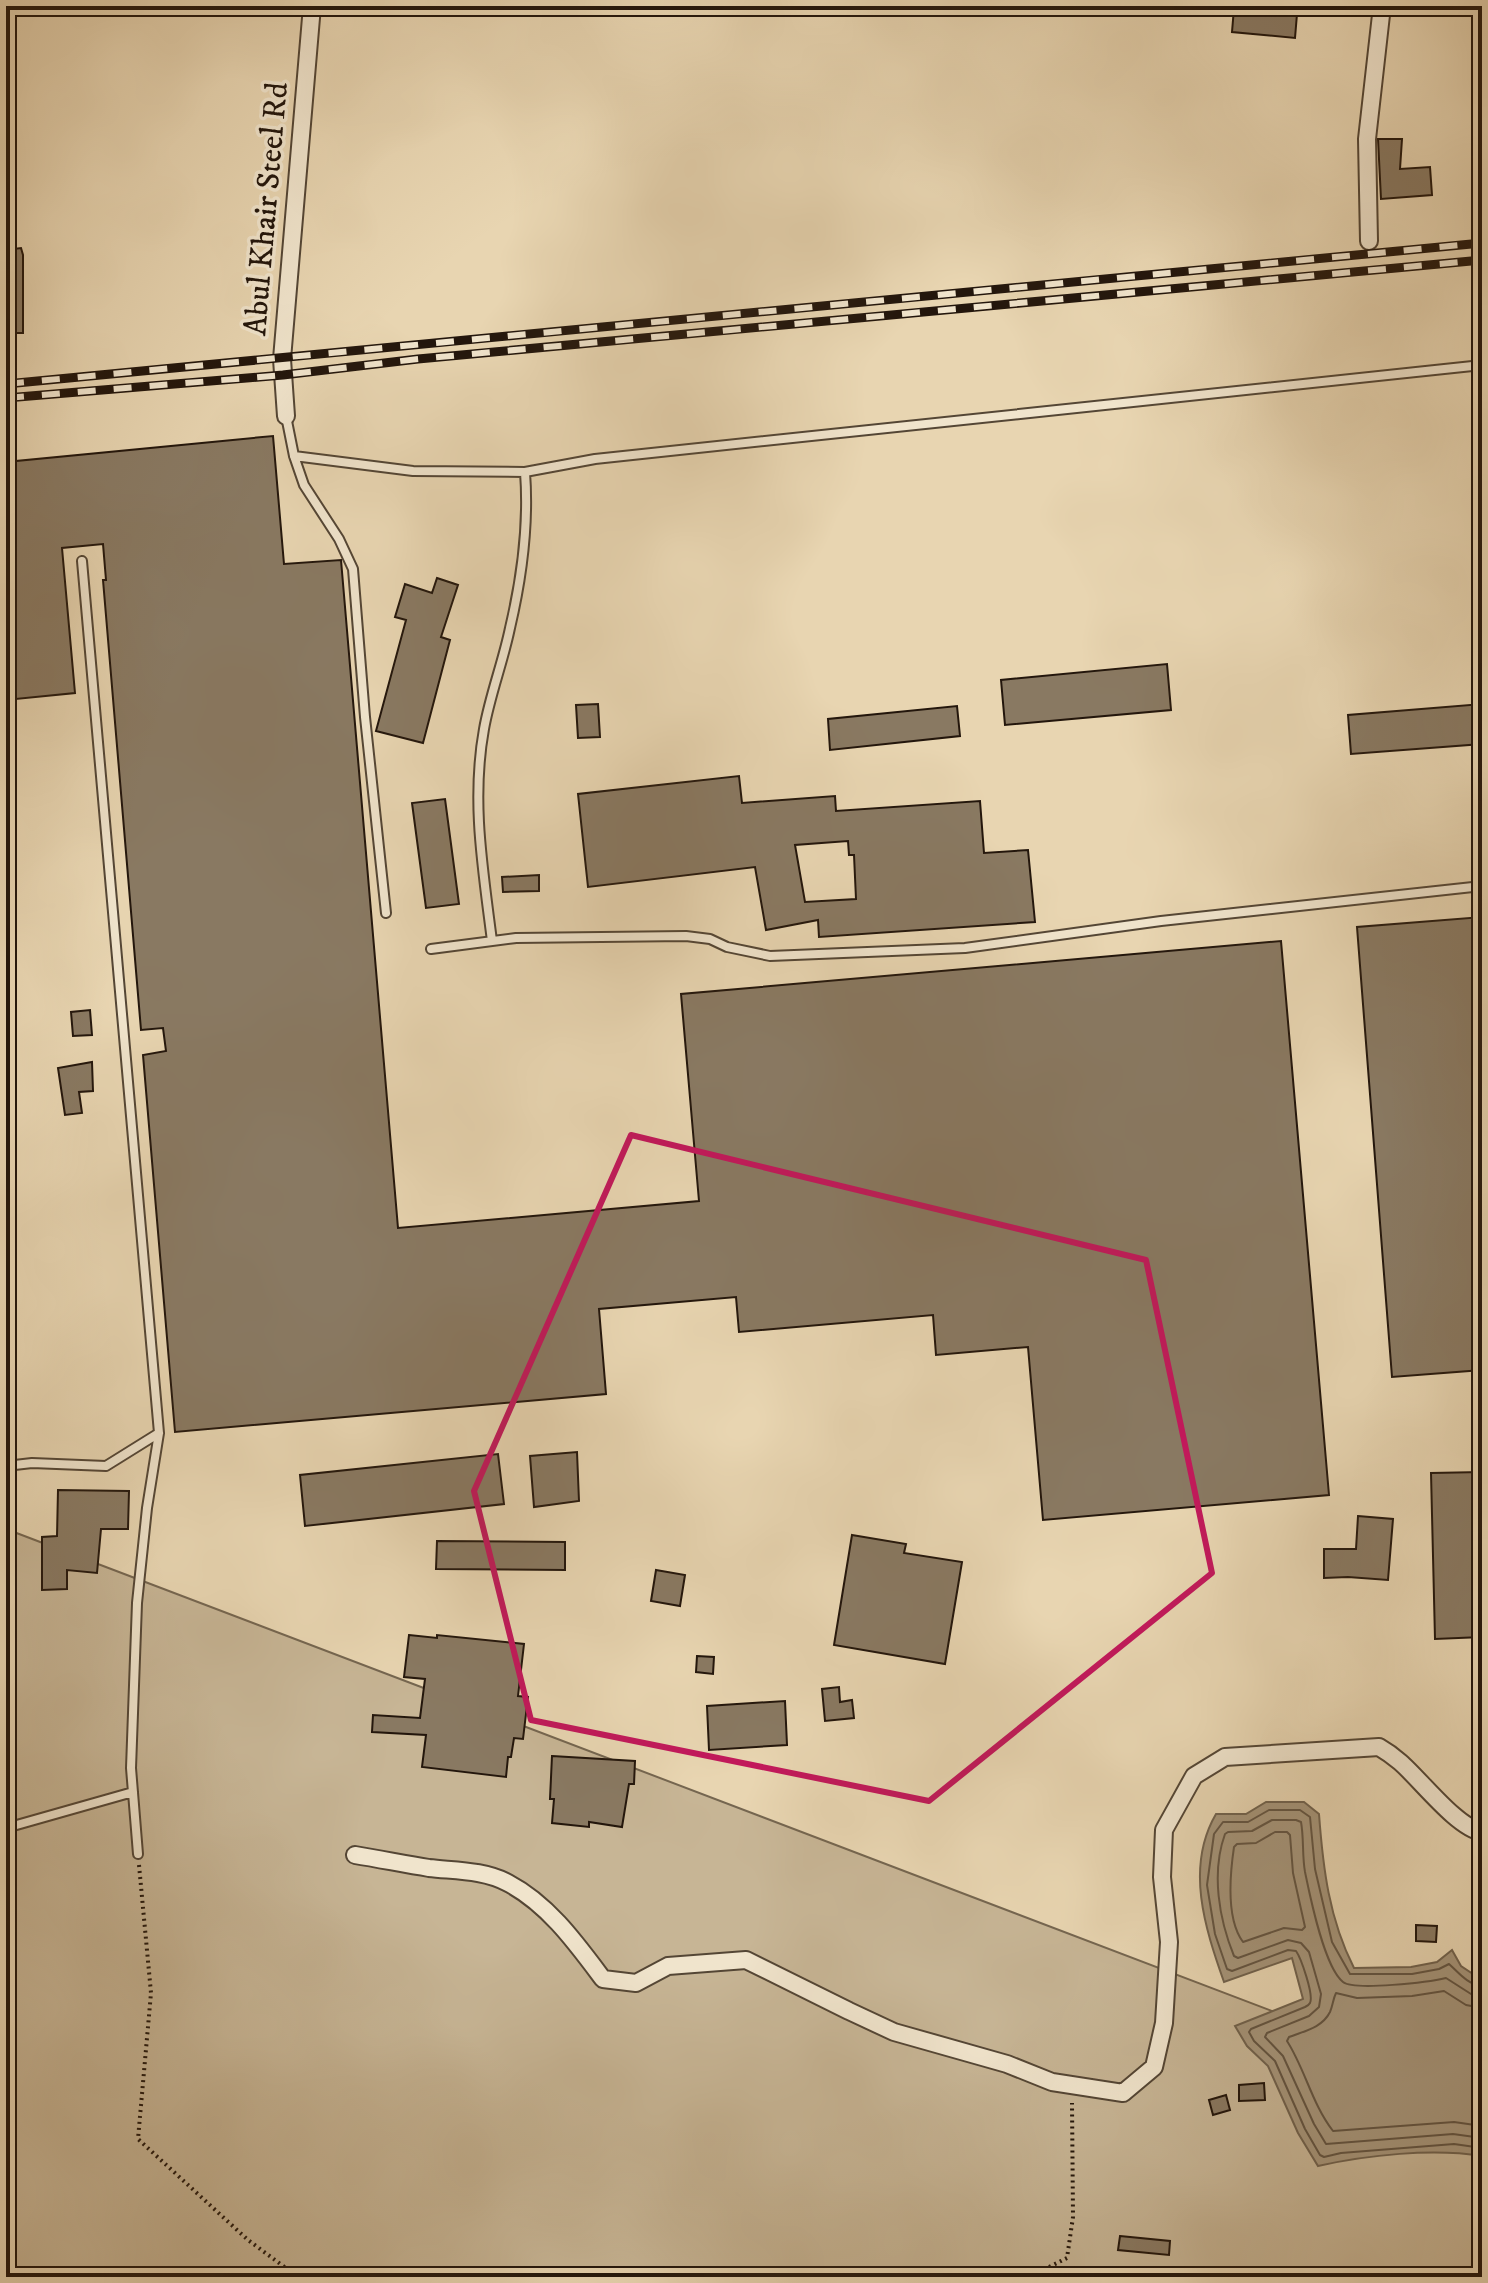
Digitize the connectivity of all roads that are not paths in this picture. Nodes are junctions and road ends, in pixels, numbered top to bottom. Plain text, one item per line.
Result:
1 (312, 6) edge
2 (1382, 6) edge
3 (1369, 241) dead end
4 (1482, 365) edge
5 (286, 416) joint
6 (294, 456) junction
7 (525, 472) junction
8 (82, 561) dead end
9 (1482, 886) edge
10 (386, 913) dead end
11 (492, 941) junction
12 (431, 949) dead end
13 (159, 1433) junction
14 (6, 1466) edge
15 (133, 1792) junction
16 (6, 1828) edge
17 (1482, 1832) edge
18 (138, 1854) road end
19 (355, 1855) dead end

1 - 5 street, Abul Khair Steel Rd
2 - 3 street
4 - 7 lane
5 - 6 lane
6 - 7 lane
6 - 10 lane
7 - 11 lane
8 - 13 lane
9 - 11 lane
11 - 12 lane
13 - 14 lane
13 - 15 lane
15 - 16 lane
15 - 18 lane
17 - 19 street

